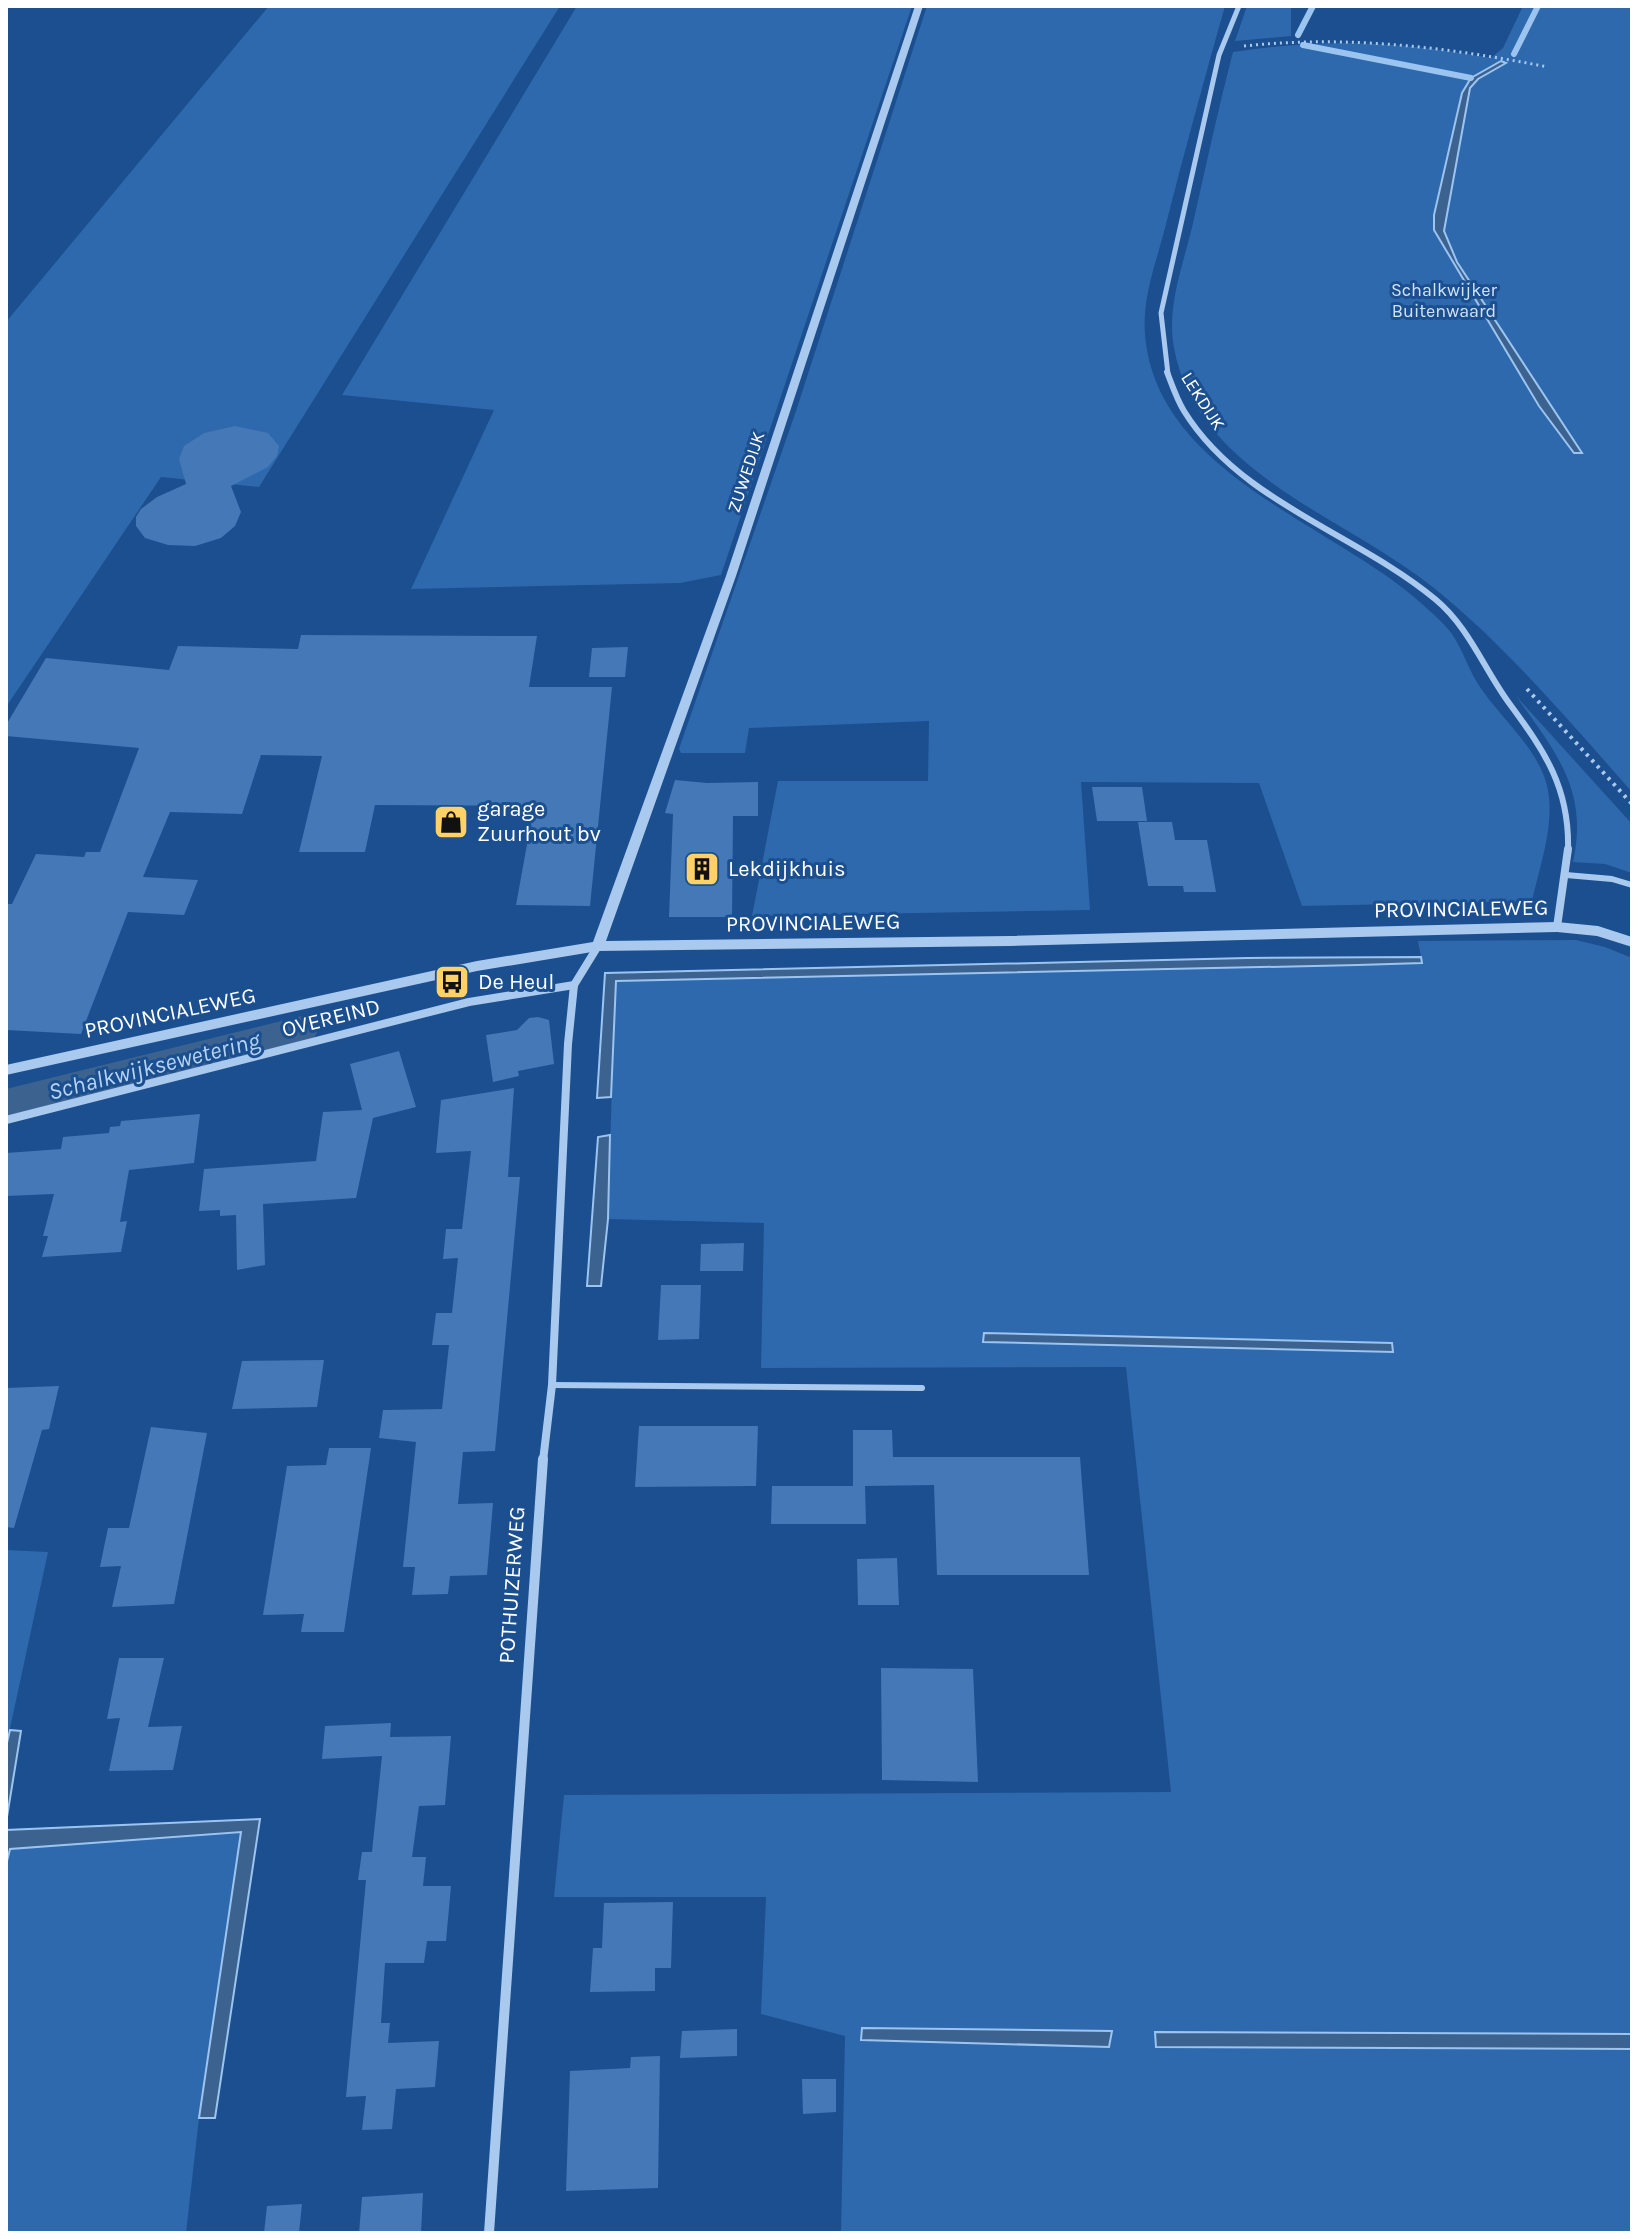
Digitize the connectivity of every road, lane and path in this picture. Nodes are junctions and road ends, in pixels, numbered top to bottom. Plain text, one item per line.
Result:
1 (919, 6) edge
2 (1239, 6) edge
3 (1222, 49) junction
4 (1548, 67) dead end
5 (1517, 678) dead end
6 (1632, 804) edge
7 (1566, 875) junction
8 (1632, 885) edge
9 (1557, 927) junction
10 (1632, 942) edge
11 (598, 946) junction
12 (574, 985) junction
13 (6, 1070) edge
14 (6, 1120) edge
15 (552, 1385) junction
16 (922, 1388) dead end
17 (489, 2233) edge

1 - 11 street, ZUWEDIJK
2 - 3 street, LEKDIJK
3 - 4 path
3 - 7 street, LEKDIJK
5 - 6 path
7 - 8 lane
7 - 9 street, LEKDIJK
9 - 10 street, PROVINCIALEWEG
9 - 11 street, PROVINCIALEWEG
11 - 12 street, POTHUIZERWEG
11 - 13 street, PROVINCIALEWEG
12 - 14 street, OVEREIND
12 - 15 street, POTHUIZERWEG
15 - 16 lane
15 - 17 street, POTHUIZERWEG

